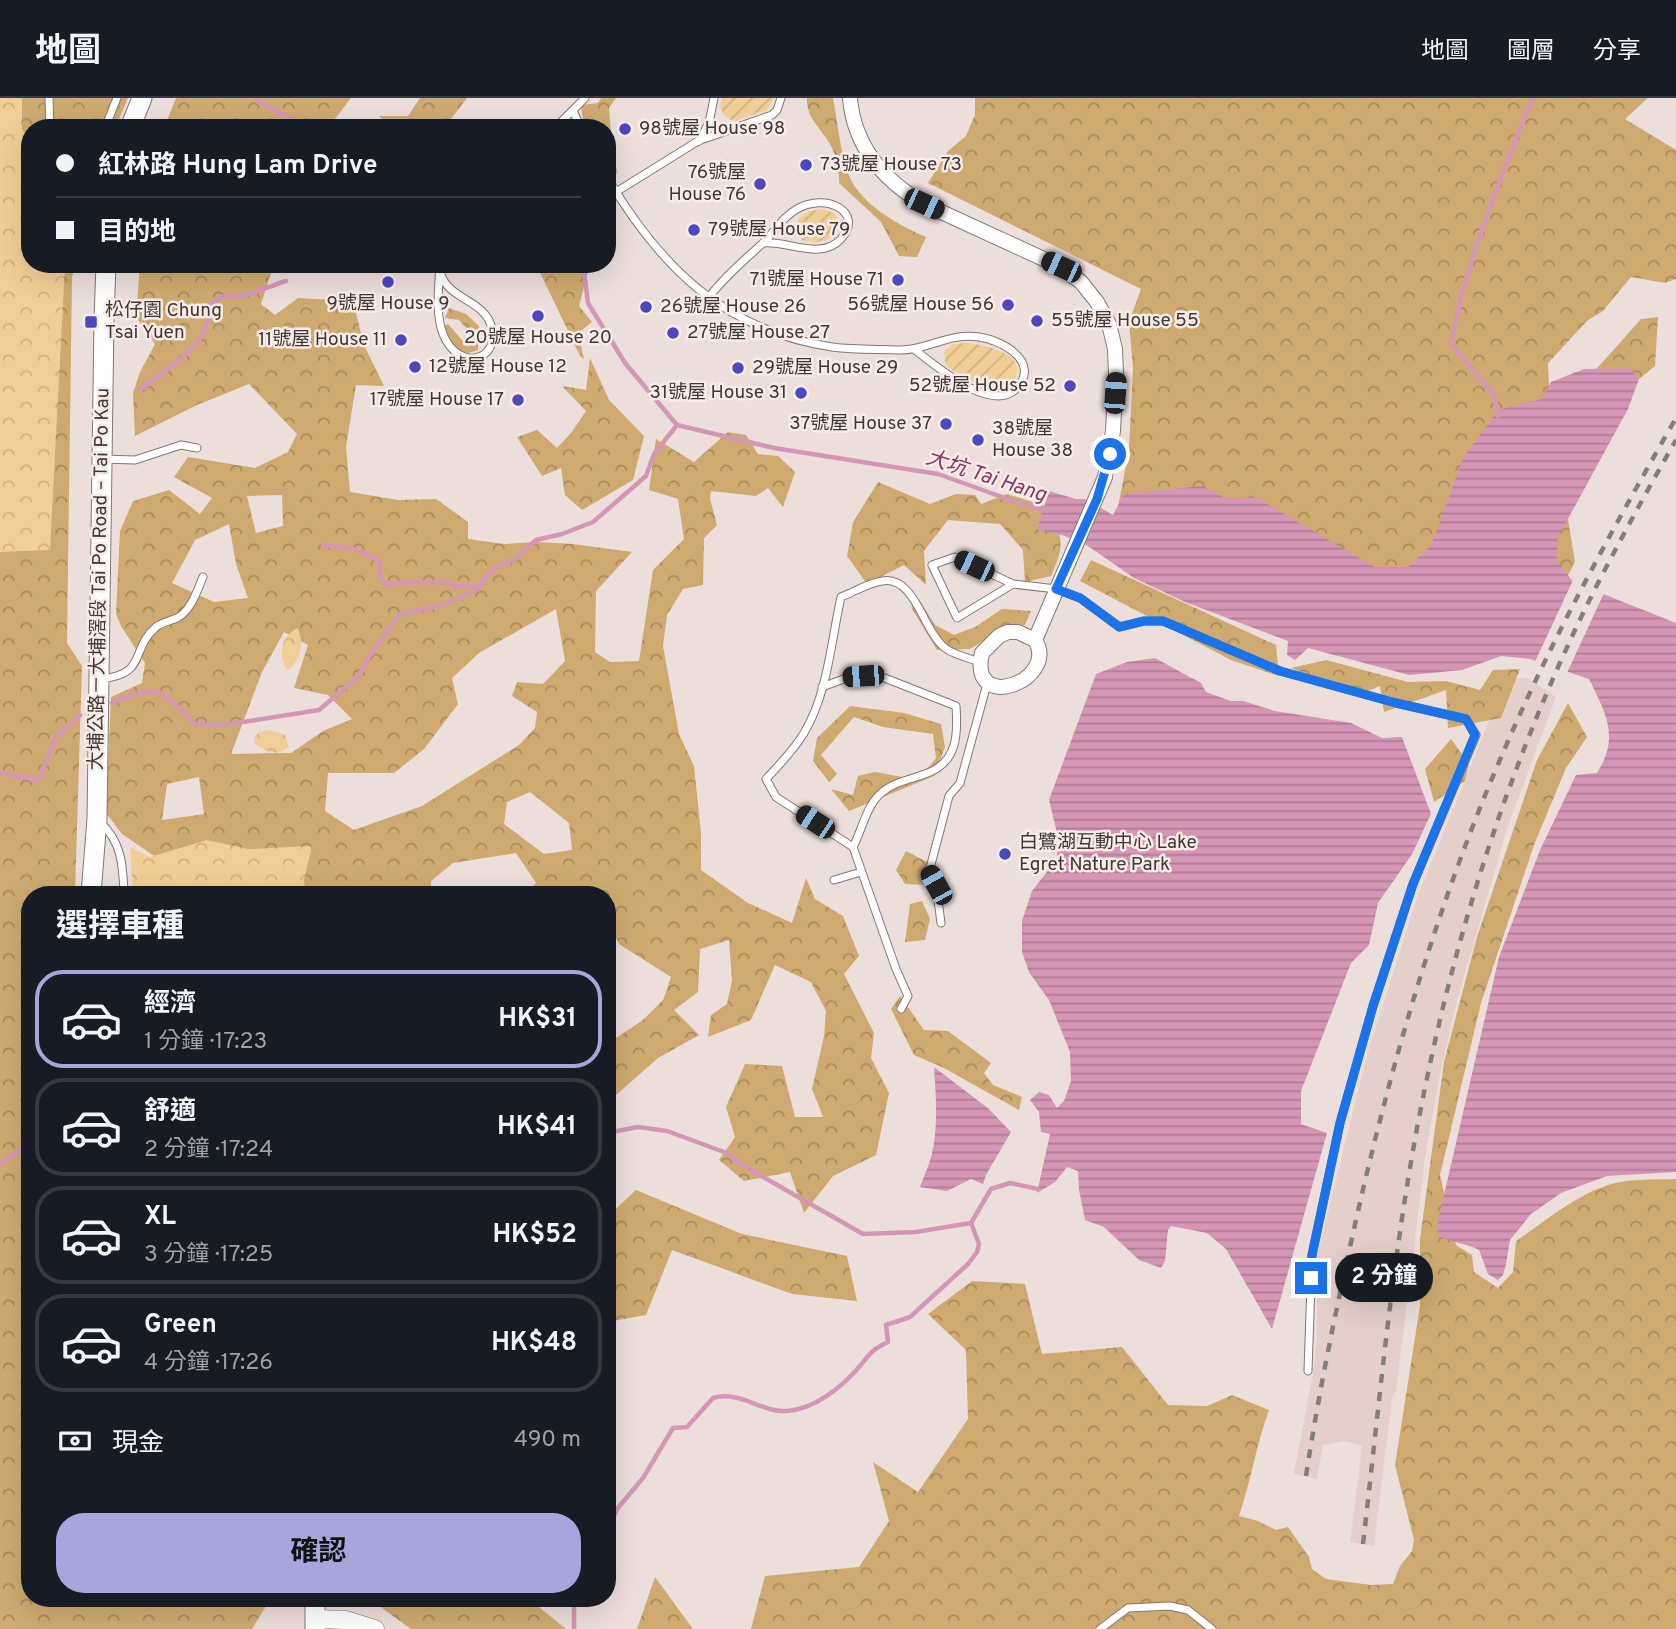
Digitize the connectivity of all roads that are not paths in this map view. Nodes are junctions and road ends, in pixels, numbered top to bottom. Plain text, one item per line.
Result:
1 (49, 98) edge
2 (117, 98) edge
3 (142, 98) edge
4 (585, 98) edge
5 (714, 98) edge
6 (781, 98) edge
7 (850, 98) edge
8 (573, 111) junction
9 (50, 119) edge
10 (109, 119) edge
11 (134, 119) edge
12 (565, 119) edge
13 (577, 119) edge
14 (698, 141) junction
15 (616, 192) joint
16 (763, 243) junction
17 (106, 273) edge
18 (440, 273) edge
19 (442, 273) edge
20 (709, 297) junction
21 (915, 350) junction
22 (197, 448) dead end
23 (102, 459) junction
24 (203, 577) dead end
25 (1013, 584) junction
26 (1056, 589) junction
27 (1035, 640) junction
28 (980, 662) junction
29 (99, 678) junction
30 (987, 684) junction
31 (822, 687) junction
32 (97, 819) junction
33 (853, 847) junction
34 (860, 872) junction
35 (834, 880) dead end
36 (92, 886) edge
37 (123, 886) edge
38 (941, 923) dead end
39 (901, 1009) dead end
40 (1308, 1371) dead end
41 (315, 1624) edge
42 (374, 1629) edge
43 (1100, 1629) edge
44 (1212, 1629) edge

1 - 9 lane
2 - 10 lane
3 - 11 main road
4 - 8 lane
5 - 14 lane
6 - 14 lane
7 - 26 street
8 - 12 lane
8 - 13 lane
14 - 15 lane
15 - 20 lane
16 - 16 lane
16 - 20 lane
17 - 23 main road, 大埔公路－大埔滘段 Tai Po Road – Tai Po Kau
18 - 19 lane
20 - 21 lane
21 - 21 lane
22 - 23 lane
23 - 29 main road, 大埔公路－大埔滘段 Tai Po Road – Tai Po Kau
24 - 29 lane
25 - 25 lane
25 - 26 lane
26 - 27 street
26 - 40 lane
27 - 28 street
27 - 30 street
28 - 30 street
28 - 31 lane
29 - 32 main road, 大埔公路－大埔滘段 Tai Po Road – Tai Po Kau
30 - 38 lane
31 - 33 lane
31 - 33 lane
32 - 36 main road, 大埔公路－大埔滘段 Tai Po Road – Tai Po Kau
32 - 37 lane
33 - 34 lane
34 - 35 lane
34 - 39 lane
41 - 42 street
43 - 44 lane

